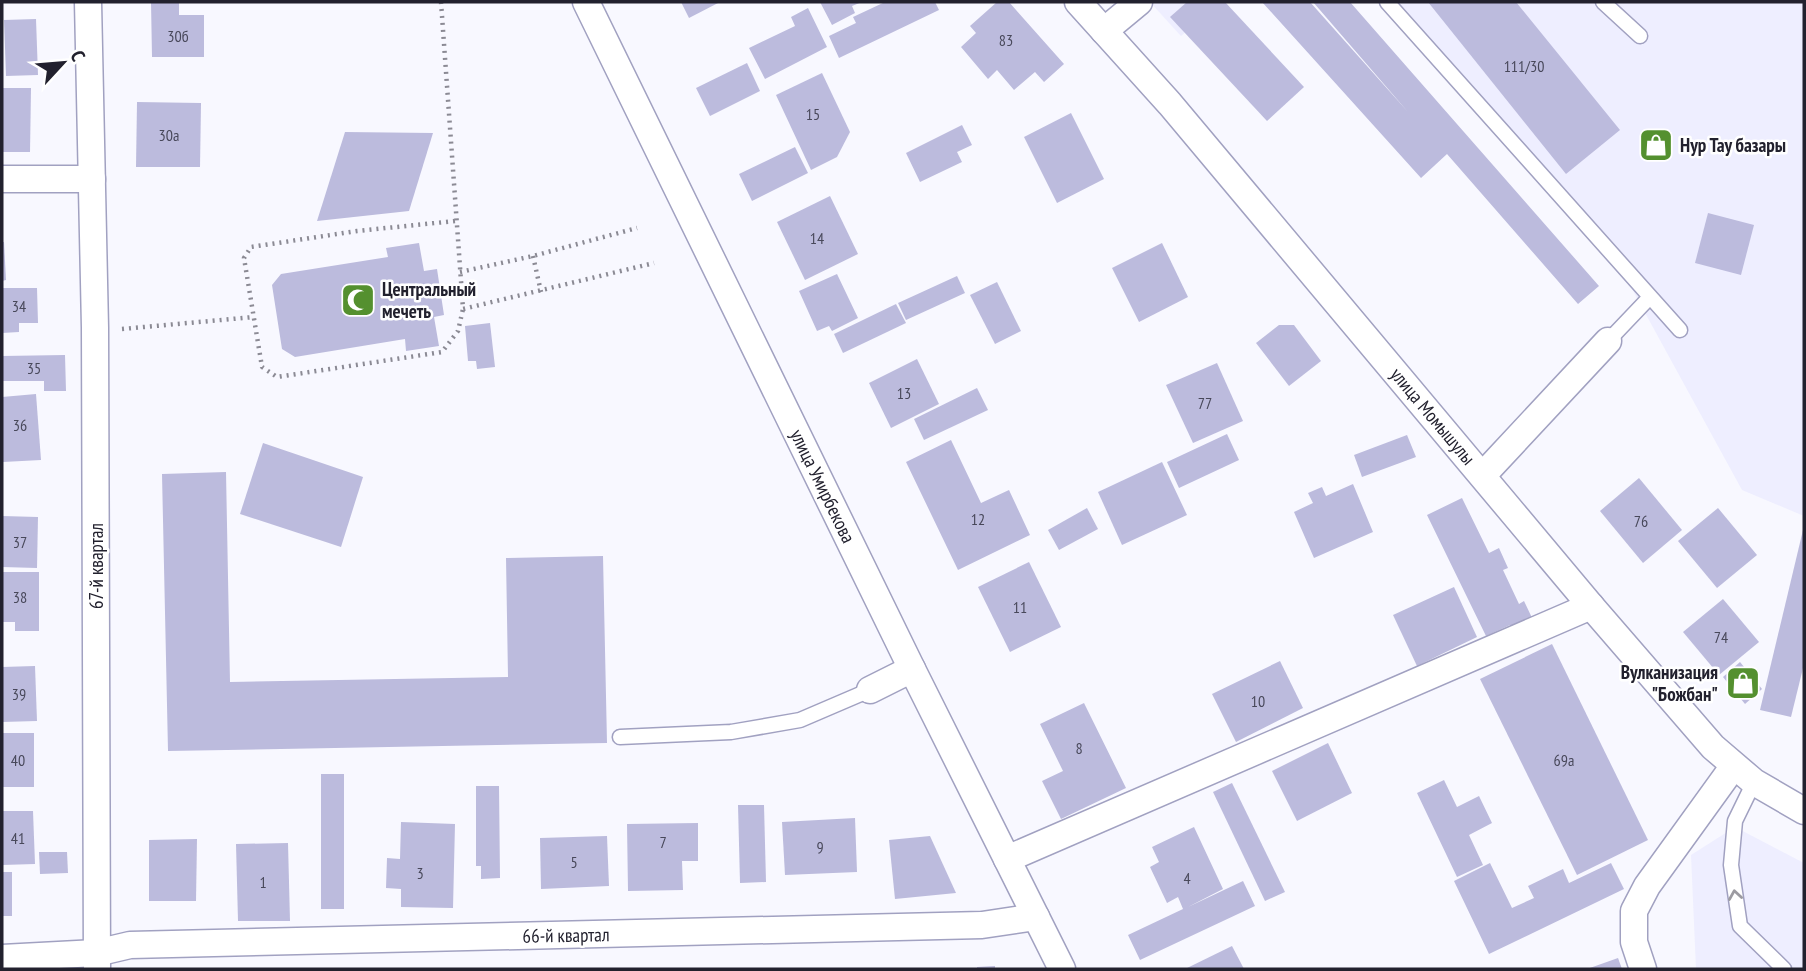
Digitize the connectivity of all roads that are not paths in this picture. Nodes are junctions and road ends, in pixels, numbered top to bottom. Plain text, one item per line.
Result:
1 (88, 2) edge
2 (586, 2) edge
3 (1078, 2) edge
4 (1139, 2) edge
5 (1387, 2) edge
6 (1603, 2) edge
7 (1104, 32) junction
8 (1640, 36) dead end
9 (2, 179) edge
10 (92, 179) junction
11 (1649, 298) junction
12 (1680, 330) dead end
13 (1608, 341) joint
14 (1483, 475) junction
15 (1591, 606) junction
16 (912, 669) junction
17 (870, 690) joint
18 (620, 737) dead end
19 (1744, 774) junction
20 (1804, 811) edge
21 (1007, 859) junction
22 (1036, 917) junction
23 (2, 958) edge
24 (97, 961) edge
25 (1062, 969) edge
26 (1643, 969) edge
27 (1784, 969) edge

1 - 10 street, 67-й квартал
2 - 16 street, улица Умирбекова
3 - 7 street, улица Момышулы
4 - 7 street
5 - 11 lane
6 - 8 lane
7 - 14 street, улица Момышулы
9 - 10 street
10 - 24 street, 67-й квартал
11 - 12 lane
11 - 13 lane
13 - 14 street
14 - 15 street, улица Момышулы
15 - 19 street, улица Момышулы
15 - 21 street
16 - 17 street
16 - 21 street, улица Умирбекова
17 - 18 lane
19 - 20 street, улица Момышулы
19 - 26 street
27 -> 19 lane
21 - 22 street, улица Умирбекова
22 - 24 street, 66-й квартал
22 - 25 street, улица Умирбекова
23 - 24 street

